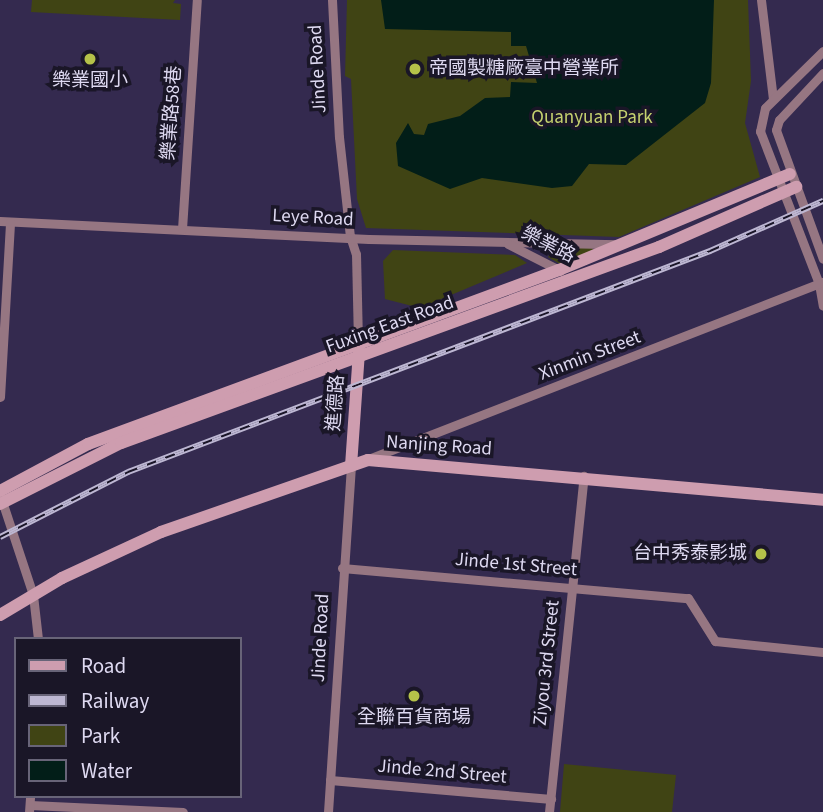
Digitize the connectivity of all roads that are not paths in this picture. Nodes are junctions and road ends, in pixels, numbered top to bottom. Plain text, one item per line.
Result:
1 (197, 0) edge
2 (331, 0) edge
3 (761, 0) edge
4 (823, 51) edge
5 (823, 74) edge
6 (772, 99) junction
7 (790, 174) junction
8 (777, 179) junction
9 (796, 187) junction
10 (783, 193) junction
11 (5, 221) edge
12 (182, 229) junction
13 (350, 236) junction
14 (506, 243) junction
15 (625, 244) junction
16 (823, 259) edge
17 (559, 270) junction
18 (574, 278) junction
19 (821, 283) edge
20 (823, 306) edge
21 (358, 343) junction
22 (359, 358) junction
23 (0, 397) edge
24 (368, 460) junction
25 (351, 466) junction
26 (584, 476) junction
27 (1, 495) edge
28 (823, 500) edge
29 (342, 568) junction
30 (573, 587) junction
31 (33, 595) junction
32 (0, 615) edge
33 (38, 637) edge
34 (823, 652) edge
35 (330, 779) junction
36 (551, 799) junction
37 (30, 804) edge
38 (183, 812) edge
39 (328, 812) edge
40 (549, 812) edge

1 - 12 street, 樂業路58巷
2 - 13 street, Jinde Road
3 - 6 street
4 - 6 street
5 - 7 street
6 - 8 street
7 - 8 street, Fuxing East Road
7 - 9 street
8 - 10 street
8 - 15 street, Fuxing East Road
9 - 10 street, Fuxing East Road
9 - 16 street
10 - 18 street, Fuxing East Road
10 - 19 street
11 - 12 street, Leye Road
11 - 23 street
12 - 13 street, Leye Road
13 - 14 street, Leye Road
13 - 21 street, Jinde Road
14 - 15 street, Leye Road
14 - 17 street, 樂業路
15 - 17 street, Fuxing East Road
17 - 18 street, 樂業路
17 - 21 street, Fuxing East Road
18 - 22 street, Fuxing East Road
19 - 20 street
19 - 24 street, Xinmin Street
21 - 22 street, 進德路
21 - 27 street, Fuxing East Road
22 - 25 street, 進德路
22 - 27 street, Fuxing East Road
24 - 25 street, Nanjing Road
24 - 26 street, Nanjing Road
25 - 29 street, Jinde Road
25 - 31 street, Nanjing Road
26 - 28 street, Nanjing Road
26 - 30 street, Ziyou 3rd Street
27 - 31 street
29 - 30 street, Jinde 1st Street
29 - 35 street, Jinde Road
30 - 34 street, Jinde 1st Street
30 - 36 street, Ziyou 3rd Street
31 - 32 street, Nanjing Road
31 - 33 street
35 - 36 street, Jinde 2nd Street
35 - 39 street, Jinde Road
36 - 40 street, Ziyou 3rd Street
37 - 38 street

